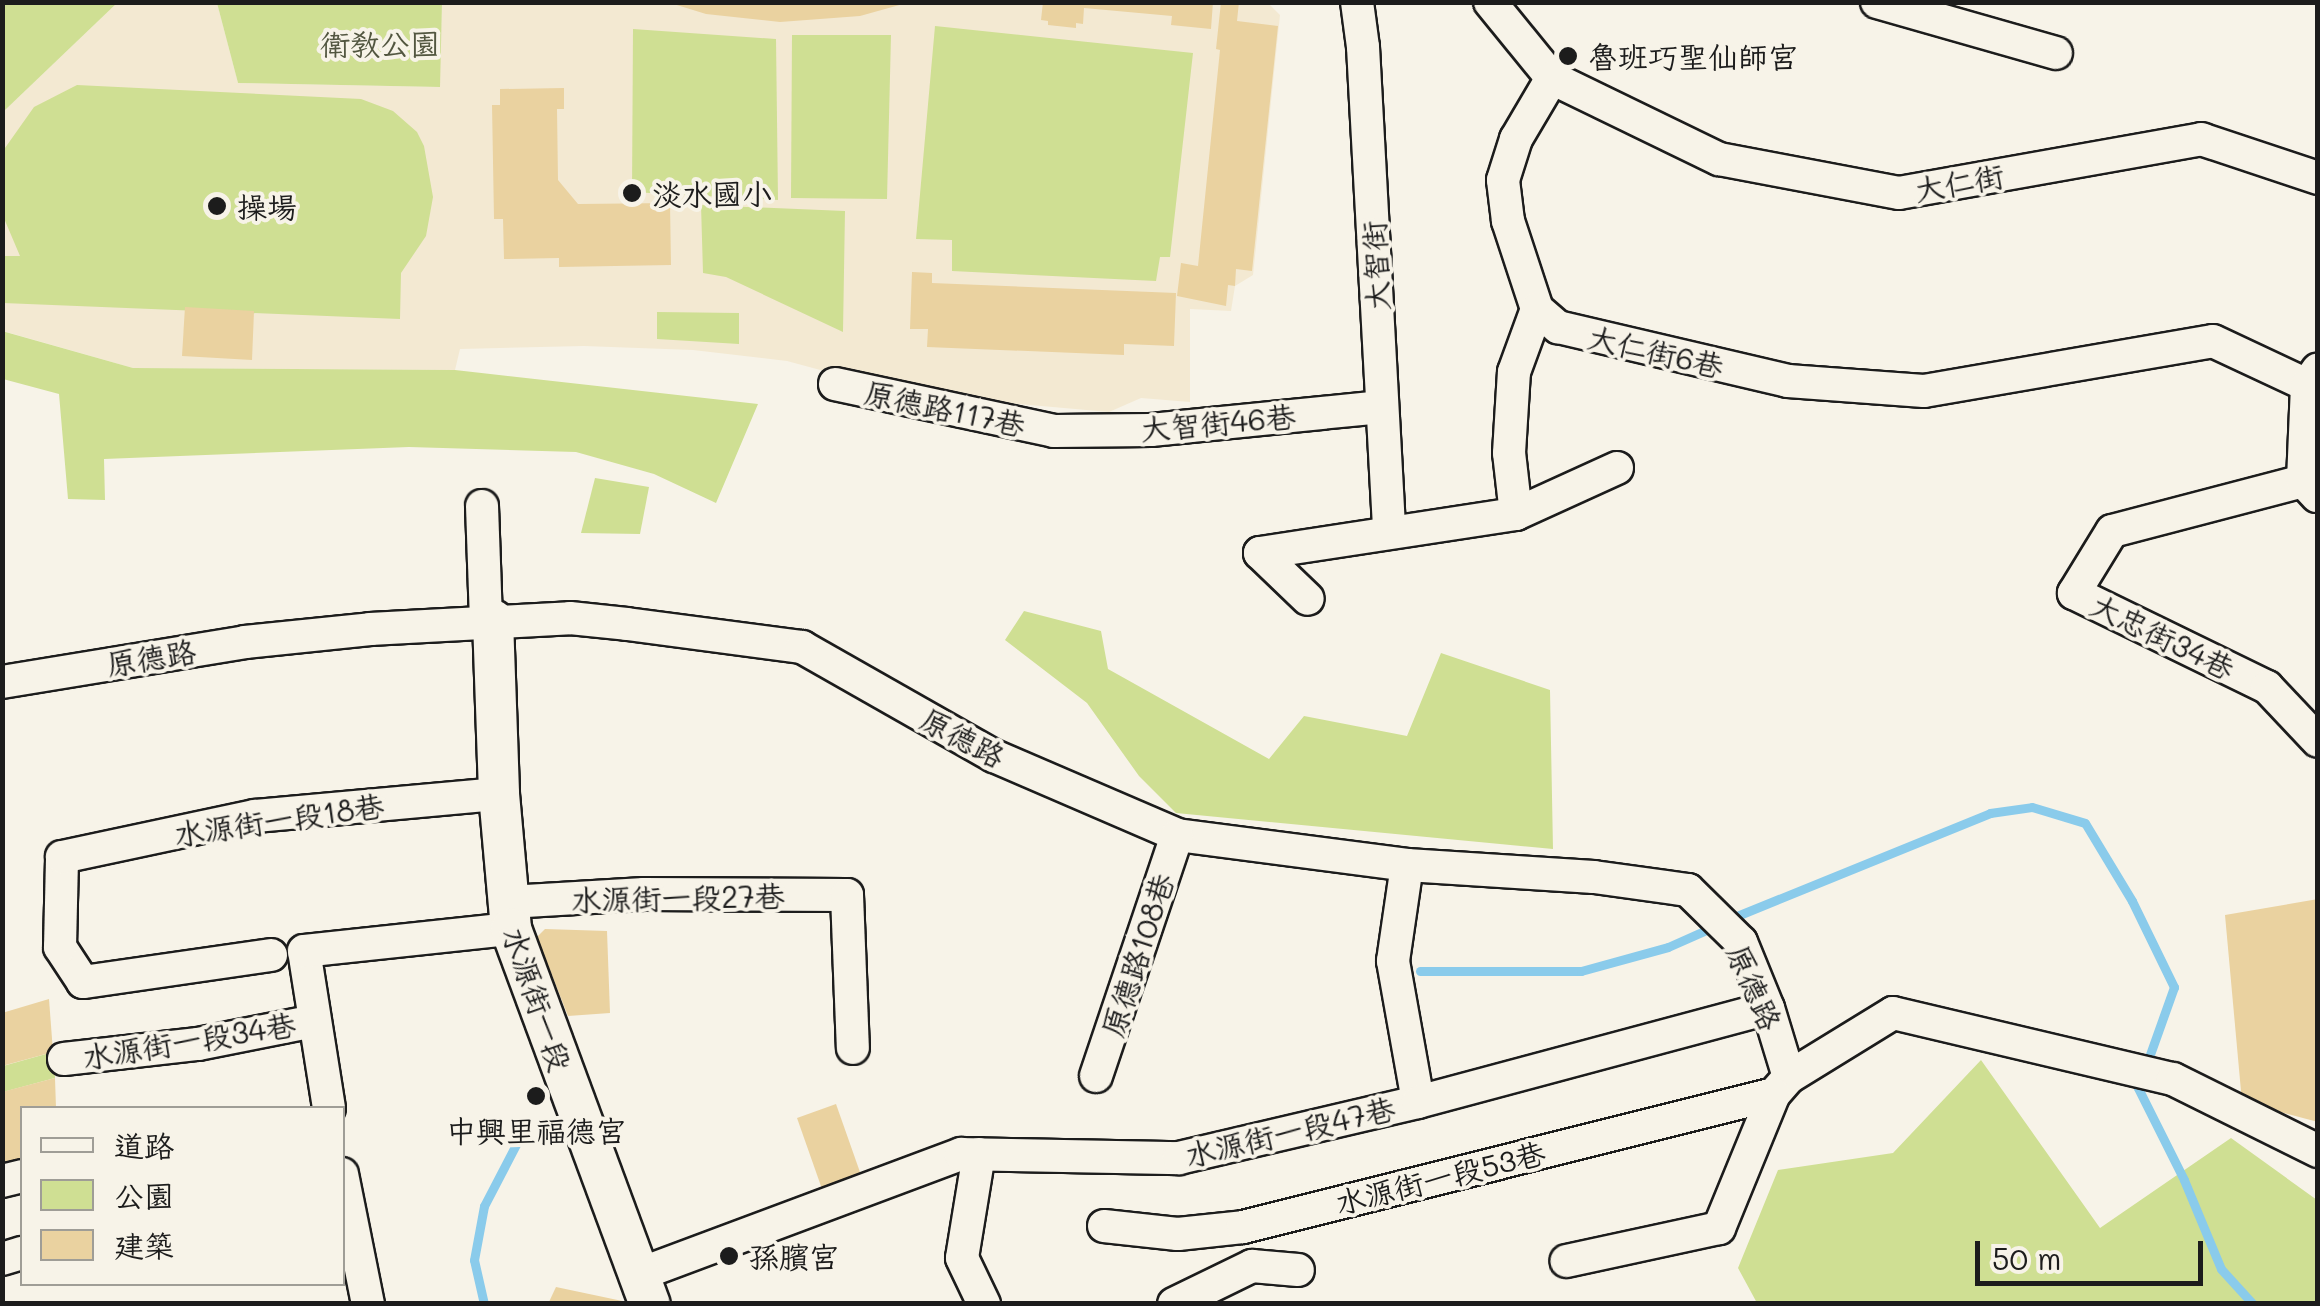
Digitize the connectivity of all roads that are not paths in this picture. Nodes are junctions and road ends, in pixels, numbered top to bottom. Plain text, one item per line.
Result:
1 (1357, 2) edge
2 (1490, 2) edge
3 (1878, 2) edge
4 (2056, 52) dead end
5 (1552, 78) junction
6 (2318, 178) edge
7 (1537, 309) junction
8 (2312, 378) edge
9 (835, 384) dead end
10 (1382, 407) junction
11 (1054, 431) joint
12 (1616, 468) dead end
13 (2310, 489) edge
14 (482, 506) dead end
15 (1516, 514) junction
16 (1389, 530) junction
17 (1308, 599) dead end
18 (489, 620) junction
19 (2, 682) edge
20 (2318, 741) edge
21 (499, 794) junction
22 (1177, 835) junction
23 (1407, 866) junction
24 (510, 916) junction
25 (270, 955) dead end
26 (1768, 1008) junction
27 (314, 1021) junction
28 (853, 1048) dead end
29 (64, 1059) dead end
30 (1096, 1076) dead end
31 (1782, 1085) junction
32 (1418, 1102) junction
33 (330, 1106) edge
34 (2318, 1151) edge
35 (979, 1154) junction
36 (346, 1209) edge
37 (1104, 1226) dead end
38 (1242, 1227) junction
39 (1567, 1261) dead end
40 (1252, 1266) junction
41 (1298, 1270) dead end
42 (645, 1288) edge
43 (368, 1304) edge
44 (984, 1304) edge
45 (1174, 1304) edge

1 - 10 street, 大智街
2 - 5 street, 大仁街
3 - 4 street
5 - 6 street, 大仁街
5 - 7 street
7 - 8 street, 大仁街6巷
7 - 15 street
8 - 13 street
9 - 11 street, 原德路117巷
10 - 11 street, 大智街46巷
10 - 16 street, 大智街
12 - 15 street
13 - 20 street, 大忠街34巷
14 - 18 street
15 - 16 street
16 - 17 street
18 - 19 street, 原德路
18 - 21 street, 水源街一段
18 - 22 street, 原德路
21 - 24 street, 水源街一段
21 - 25 street, 水源街一段18巷
22 - 23 street, 原德路
22 - 30 street, 原德路108巷
23 - 26 street, 原德路
23 - 32 street
24 - 27 street, 水源街一段27巷
24 - 28 street, 水源街一段27巷
24 - 42 street, 水源街一段
26 - 31 street, 原德路
26 - 32 street, 水源街一段47巷
27 - 29 street, 水源街一段34巷
27 - 33 street
31 - 34 street, 水源街一段53巷
31 - 38 street, 水源街一段53巷
31 - 39 street
32 - 35 street, 水源街一段47巷
35 - 42 street, 水源街一段47巷
35 - 44 street
36 - 43 street
37 - 38 street, 水源街一段53巷
38 - 40 street
40 - 41 street
40 - 45 street

